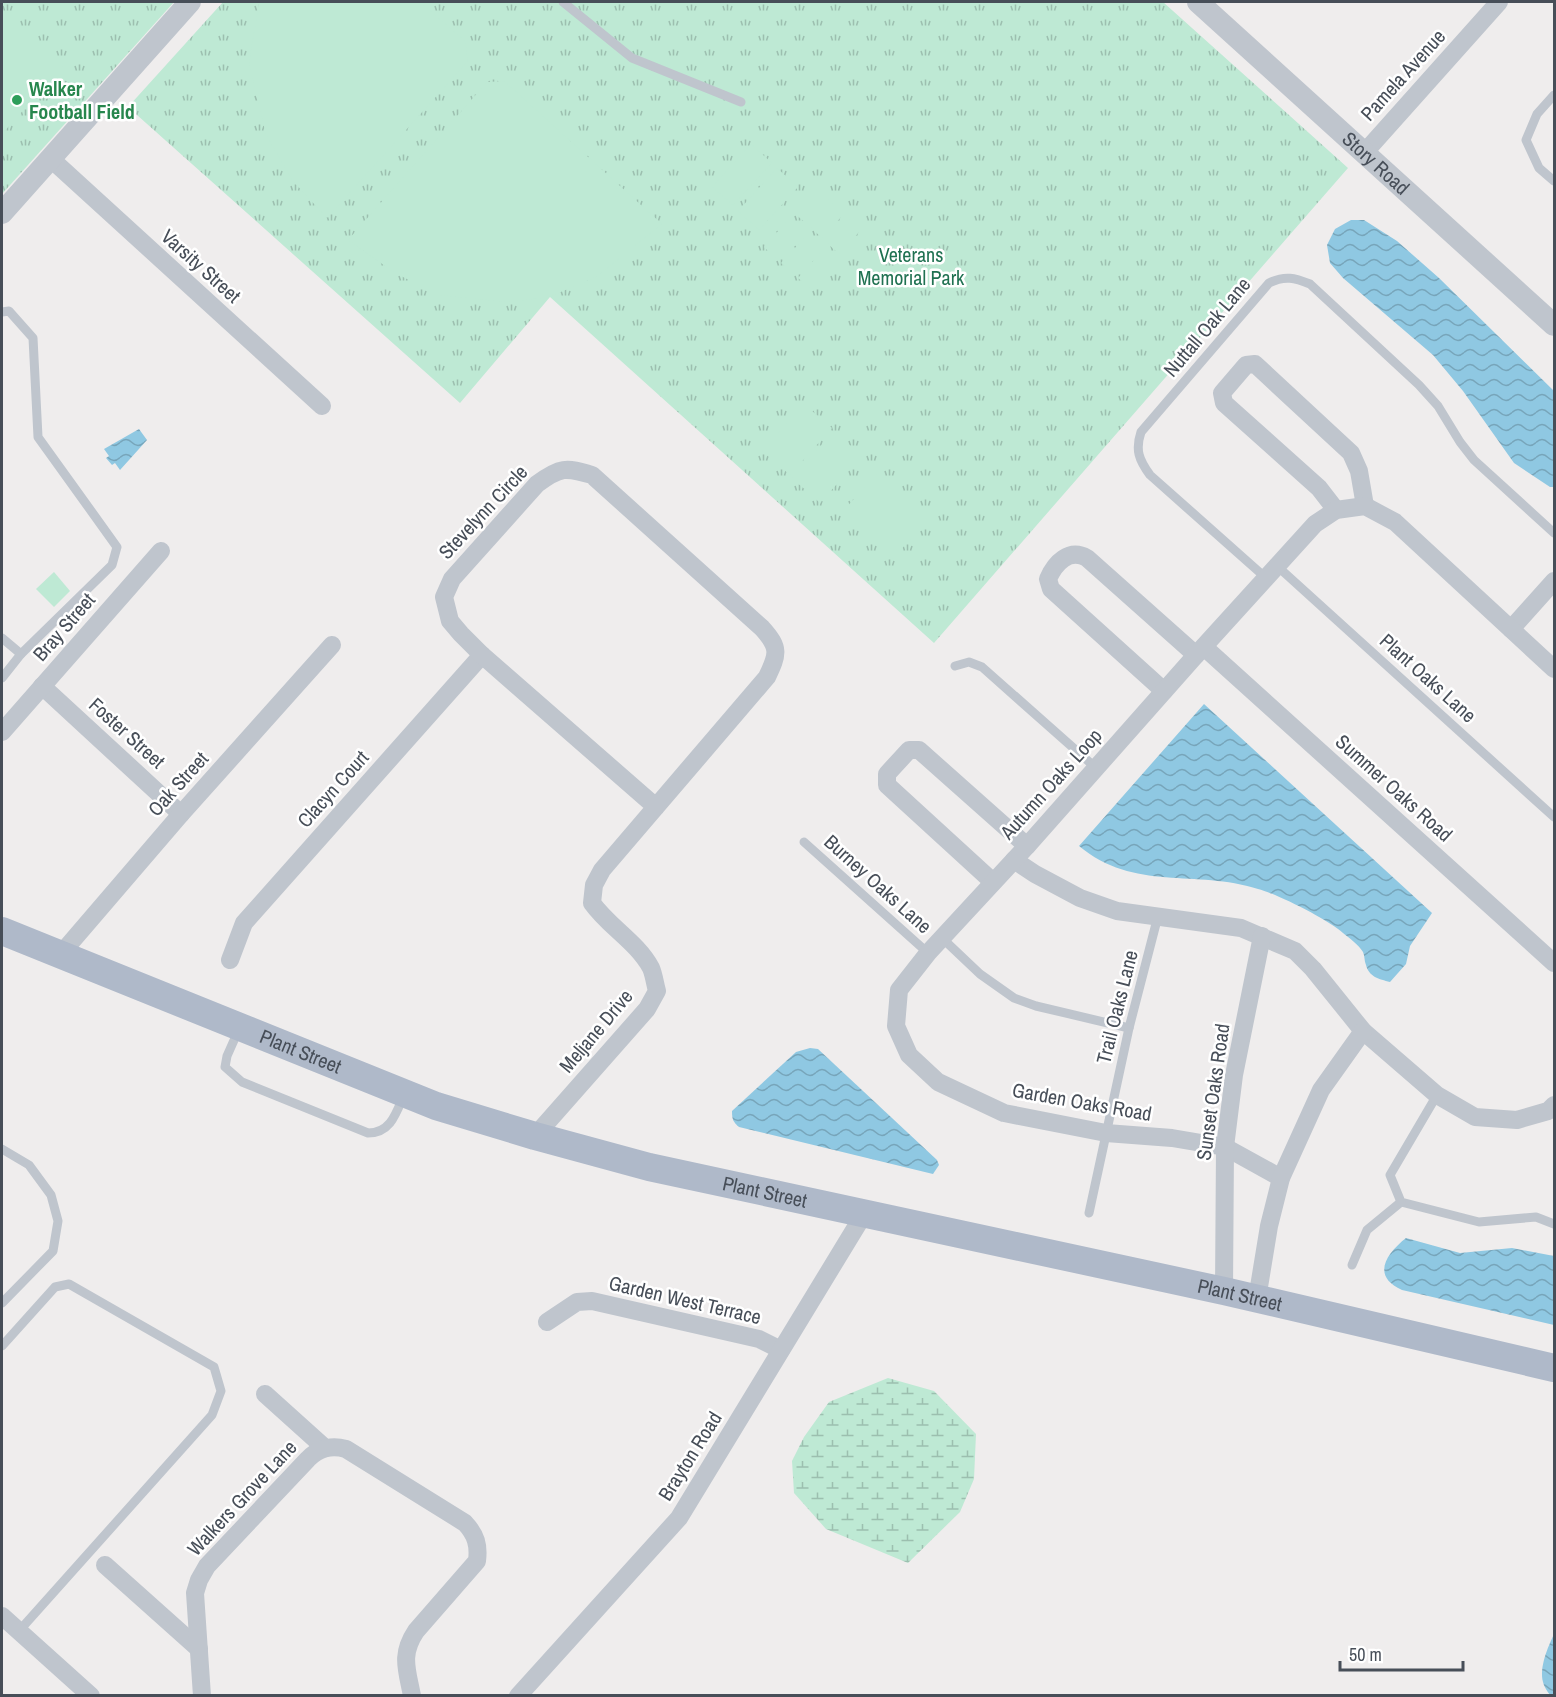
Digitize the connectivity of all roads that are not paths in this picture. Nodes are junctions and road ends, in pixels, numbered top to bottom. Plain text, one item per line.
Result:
1 (190, 2) edge
2 (563, 2) edge
3 (1198, 2) edge
4 (1499, 2) edge
5 (1554, 94) edge
6 (741, 102) dead end
7 (1365, 153) junction
8 (50, 158) junction
9 (1554, 181) edge
10 (2, 213) edge
11 (2, 312) edge
12 (1554, 325) edge
13 (322, 406) dead end
14 (1365, 506) junction
15 (1336, 510) junction
16 (1554, 533) edge
17 (161, 551) dead end
18 (1272, 572) junction
19 (1554, 581) edge
20 (1511, 629) junction
21 (2, 638) edge
22 (332, 645) dead end
23 (1200, 651) junction
24 (21, 654) junction
25 (482, 655) junction
26 (956, 666) dead end
27 (1554, 669) edge
28 (2, 678) edge
29 (42, 686) junction
30 (1164, 691) junction
31 (2, 732) edge
32 (1096, 768) junction
33 (656, 807) junction
34 (181, 814) junction
35 (1554, 818) edge
36 (804, 842) dead end
37 (1027, 846) junction
38 (1014, 860) junction
39 (993, 882) junction
40 (1158, 916) junction
41 (2, 931) edge
42 (1262, 936) junction
43 (942, 938) junction
44 (928, 953) junction
45 (60, 955) junction
46 (230, 960) dead end
47 (1554, 963) edge
48 (240, 1027) junction
49 (1129, 1028) junction
50 (1363, 1031) junction
51 (405, 1094) junction
52 (1437, 1095) junction
53 (1554, 1105) edge
54 (1106, 1133) junction
55 (535, 1136) junction
56 (1225, 1148) junction
57 (2, 1149) edge
58 (1281, 1178) junction
59 (1401, 1202) junction
60 (1089, 1213) dead end
61 (864, 1214) junction
62 (1554, 1224) edge
63 (1352, 1265) dead end
64 (1224, 1291) junction
65 (1257, 1299) junction
66 (2, 1303) edge
67 (547, 1322) dead end
68 (2, 1346) edge
69 (782, 1350) junction
70 (1554, 1368) edge
71 (265, 1394) dead end
72 (325, 1448) junction
73 (105, 1565) dead end
74 (2, 1616) edge
75 (19, 1631) junction
76 (199, 1649) junction
77 (91, 1695) edge
78 (202, 1695) edge
79 (412, 1695) edge
80 (518, 1695) edge

1 - 8 street
2 - 6 lane
3 - 7 street, Story Road
4 - 7 street, Pamela Avenue
5 - 9 lane
7 - 12 street, Story Road
8 - 10 street
8 - 13 street, Varsity Street
11 - 24 lane
14 - 15 street, Autumn Oaks Loop
14 - 15 street
14 - 20 street
15 - 18 street, Autumn Oaks Loop
16 - 18 lane, Nuttall Oak Lane
17 - 29 street, Bray Street
18 - 23 street, Autumn Oaks Loop
18 - 35 lane, Plant Oaks Lane
19 - 20 street
20 - 27 street
21 - 24 lane
22 - 34 street, Oak Street
23 - 30 street, Autumn Oaks Loop
23 - 30 street, Summer Oaks Road
23 - 47 street, Summer Oaks Road
24 - 28 lane
25 - 33 street, Stevelynn Circle
25 - 33 street, Stevelynn Circle
25 - 46 street, Clacyn Court
26 - 32 lane
29 - 31 street, Bray Street
29 - 34 street, Foster Street
30 - 32 street, Autumn Oaks Loop
32 - 37 street, Autumn Oaks Loop
33 - 55 street, Meljane Drive
34 - 45 street, Oak Street
36 - 44 lane, Burney Oaks Lane
37 - 38 street, Autumn Oaks Loop
37 - 39 street
38 - 39 street, Garden Oaks Road
38 - 40 street, Autumn Oaks Loop
39 - 43 street, Garden Oaks Road
40 - 42 street, Autumn Oaks Loop
40 - 49 lane, Trail Oaks Lane
41 - 45 main road, Plant Street
42 - 50 street, Autumn Oaks Loop
42 - 56 street, Sunset Oaks Road
43 - 44 street, Garden Oaks Road
43 - 49 lane
44 - 54 street, Garden Oaks Road
45 - 48 main road, Plant Street
48 - 51 main road, Plant Street
48 - 51 lane
49 - 54 lane, Trail Oaks Lane
50 - 52 street, Autumn Oaks Loop
50 - 58 street
51 - 55 main road, Plant Street
52 - 53 street, Autumn Oaks Loop
52 - 59 lane
54 - 56 street, Garden Oaks Road
54 - 60 lane, Trail Oaks Lane
55 - 61 main road, Plant Street
56 - 58 street, Garden Oaks Road
56 - 64 street, Sunset Oaks Road
57 - 66 lane
58 - 65 street
59 - 62 lane
59 - 63 lane
61 - 64 main road, Plant Street
61 - 69 street, Brayton Road
64 - 65 main road, Plant Street
65 - 70 main road, Plant Street
67 - 69 street, Garden West Terrace
68 - 75 lane
69 - 80 street, Brayton Road
71 - 72 street
72 - 76 street, Walkers Grove Lane
72 - 79 street, Walkers Grove Lane
73 - 76 street
74 - 75 street
75 - 77 street
76 - 78 street, Walkers Grove Lane

